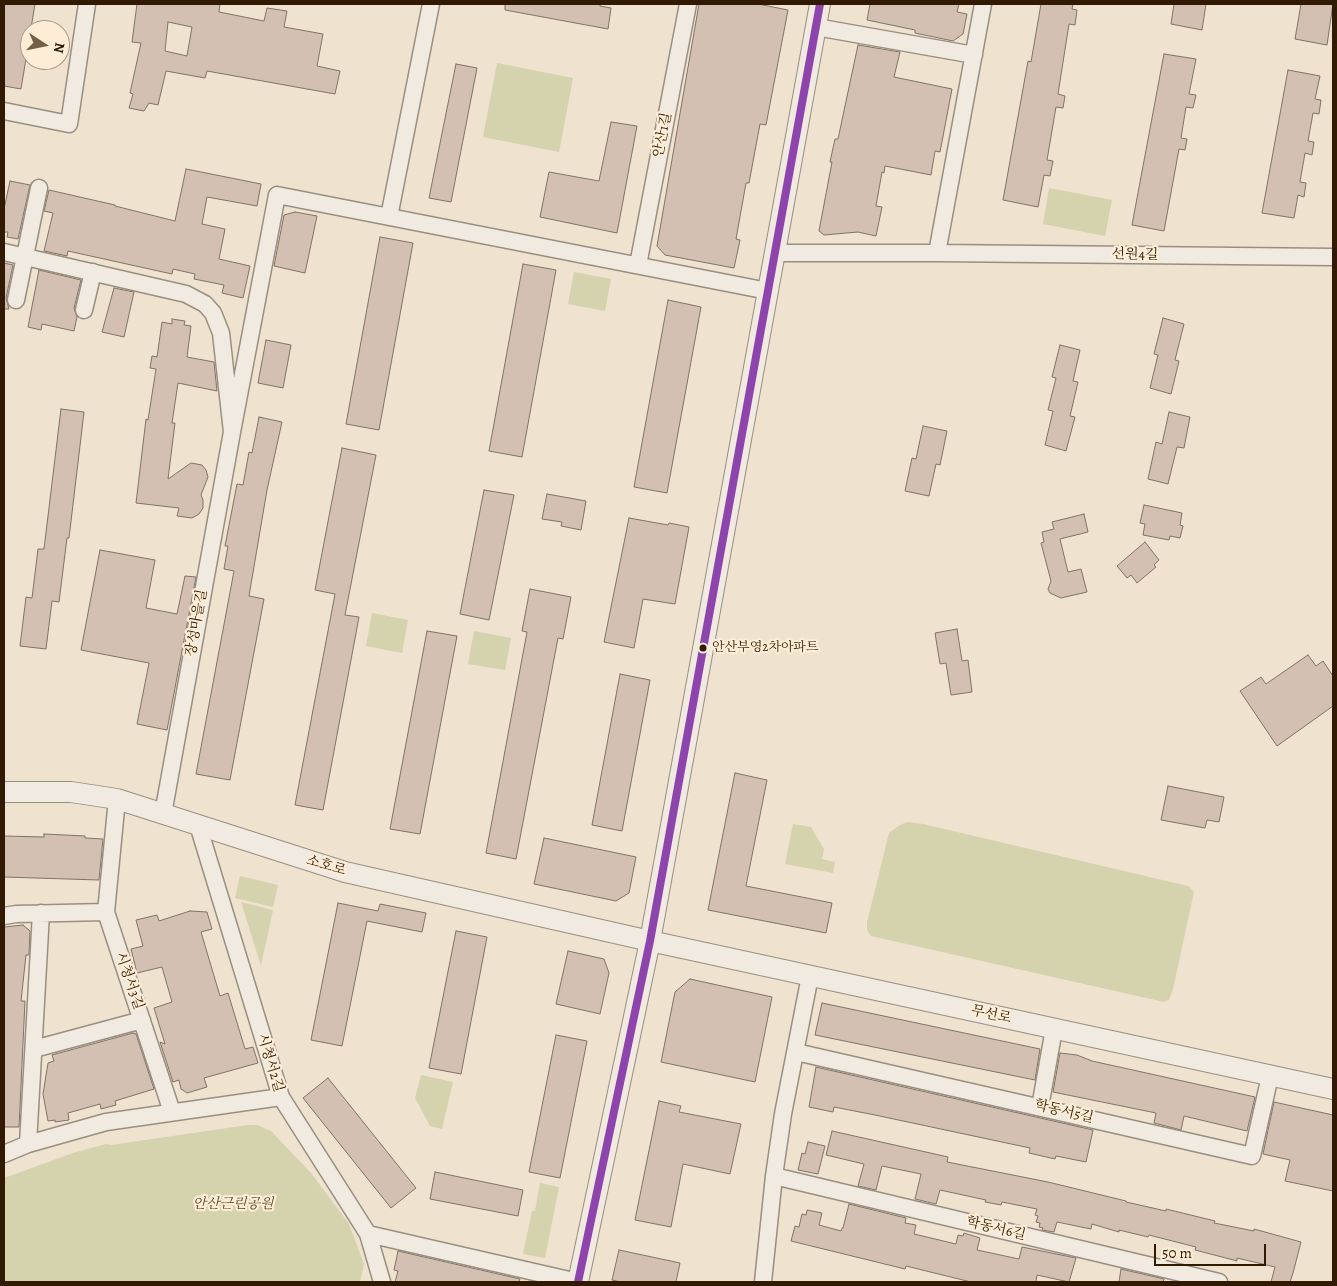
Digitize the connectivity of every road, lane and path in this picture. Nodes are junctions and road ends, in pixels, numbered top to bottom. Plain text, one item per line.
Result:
1 (86, 4) edge
2 (431, 4) edge
3 (688, 4) edge
4 (983, 4) edge
5 (816, 5) edge
6 (816, 26) junction
7 (974, 55) junction
8 (4, 111) edge
9 (39, 188) dead end
10 (389, 217) junction
11 (4, 252) edge
12 (775, 253) junction
13 (937, 253) junction
14 (25, 256) junction
15 (1333, 257) edge
16 (638, 265) junction
17 (93, 272) junction
18 (768, 290) junction
19 (16, 300) dead end
20 (84, 310) dead end
21 (232, 432) junction
22 (4, 792) edge
23 (117, 799) junction
24 (162, 814) junction
25 (198, 825) junction
26 (106, 912) junction
27 (41, 913) junction
28 (4, 916) edge
29 (650, 940) junction
30 (810, 976) junction
31 (142, 1020) junction
32 (1054, 1029) junction
33 (34, 1049) junction
34 (796, 1052) junction
35 (1270, 1076) junction
36 (1333, 1089) edge
37 (281, 1098) junction
38 (1040, 1107) junction
39 (172, 1112) junction
40 (28, 1144) junction
41 (4, 1154) edge
42 (774, 1176) junction
43 (368, 1234) junction
44 (382, 1282) edge
45 (578, 1282) edge
46 (763, 1282) edge
47 (1219, 1282) edge

1 - 8 street
2 - 10 street
3 - 16 street, 안산1길
4 - 7 street
5 - 6 street
6 - 7 street
6 - 12 street
7 - 13 street
9 - 14 street
10 - 16 street
10 - 21 street, 장성마을길
11 - 14 street, 장성마을길
12 - 13 street, 선원4길
12 - 18 street
13 - 15 street, 선원4길
14 - 17 street, 장성마을길
14 - 19 street
16 - 18 street
17 - 20 street
17 - 21 street, 장성마을길
18 - 29 street
21 - 24 street, 장성마을길
22 - 23 street, 소호로
23 - 24 street, 소호로
23 - 26 street
24 - 25 street, 소호로
25 - 29 street, 소호로
25 - 37 street, 시청서2길
26 - 27 street
26 - 31 street, 시청서3길
27 - 28 street
27 - 33 street
29 - 30 street, 무선로
29 - 45 street
30 - 32 street, 무선로
30 - 34 street
31 - 33 street
31 - 39 street, 시청서3길
32 - 35 street, 무선로
32 - 38 street
33 - 40 street
34 - 38 street, 학동서5길
34 - 42 street
35 - 36 street, 무선로
35 - 38 street, 학동서5길
37 - 39 street
37 - 43 street, 시청서2길
39 - 40 street
40 - 41 street
42 - 46 street
42 - 47 street, 학동서6길
43 - 44 street, 시청서2길
43 - 45 street

